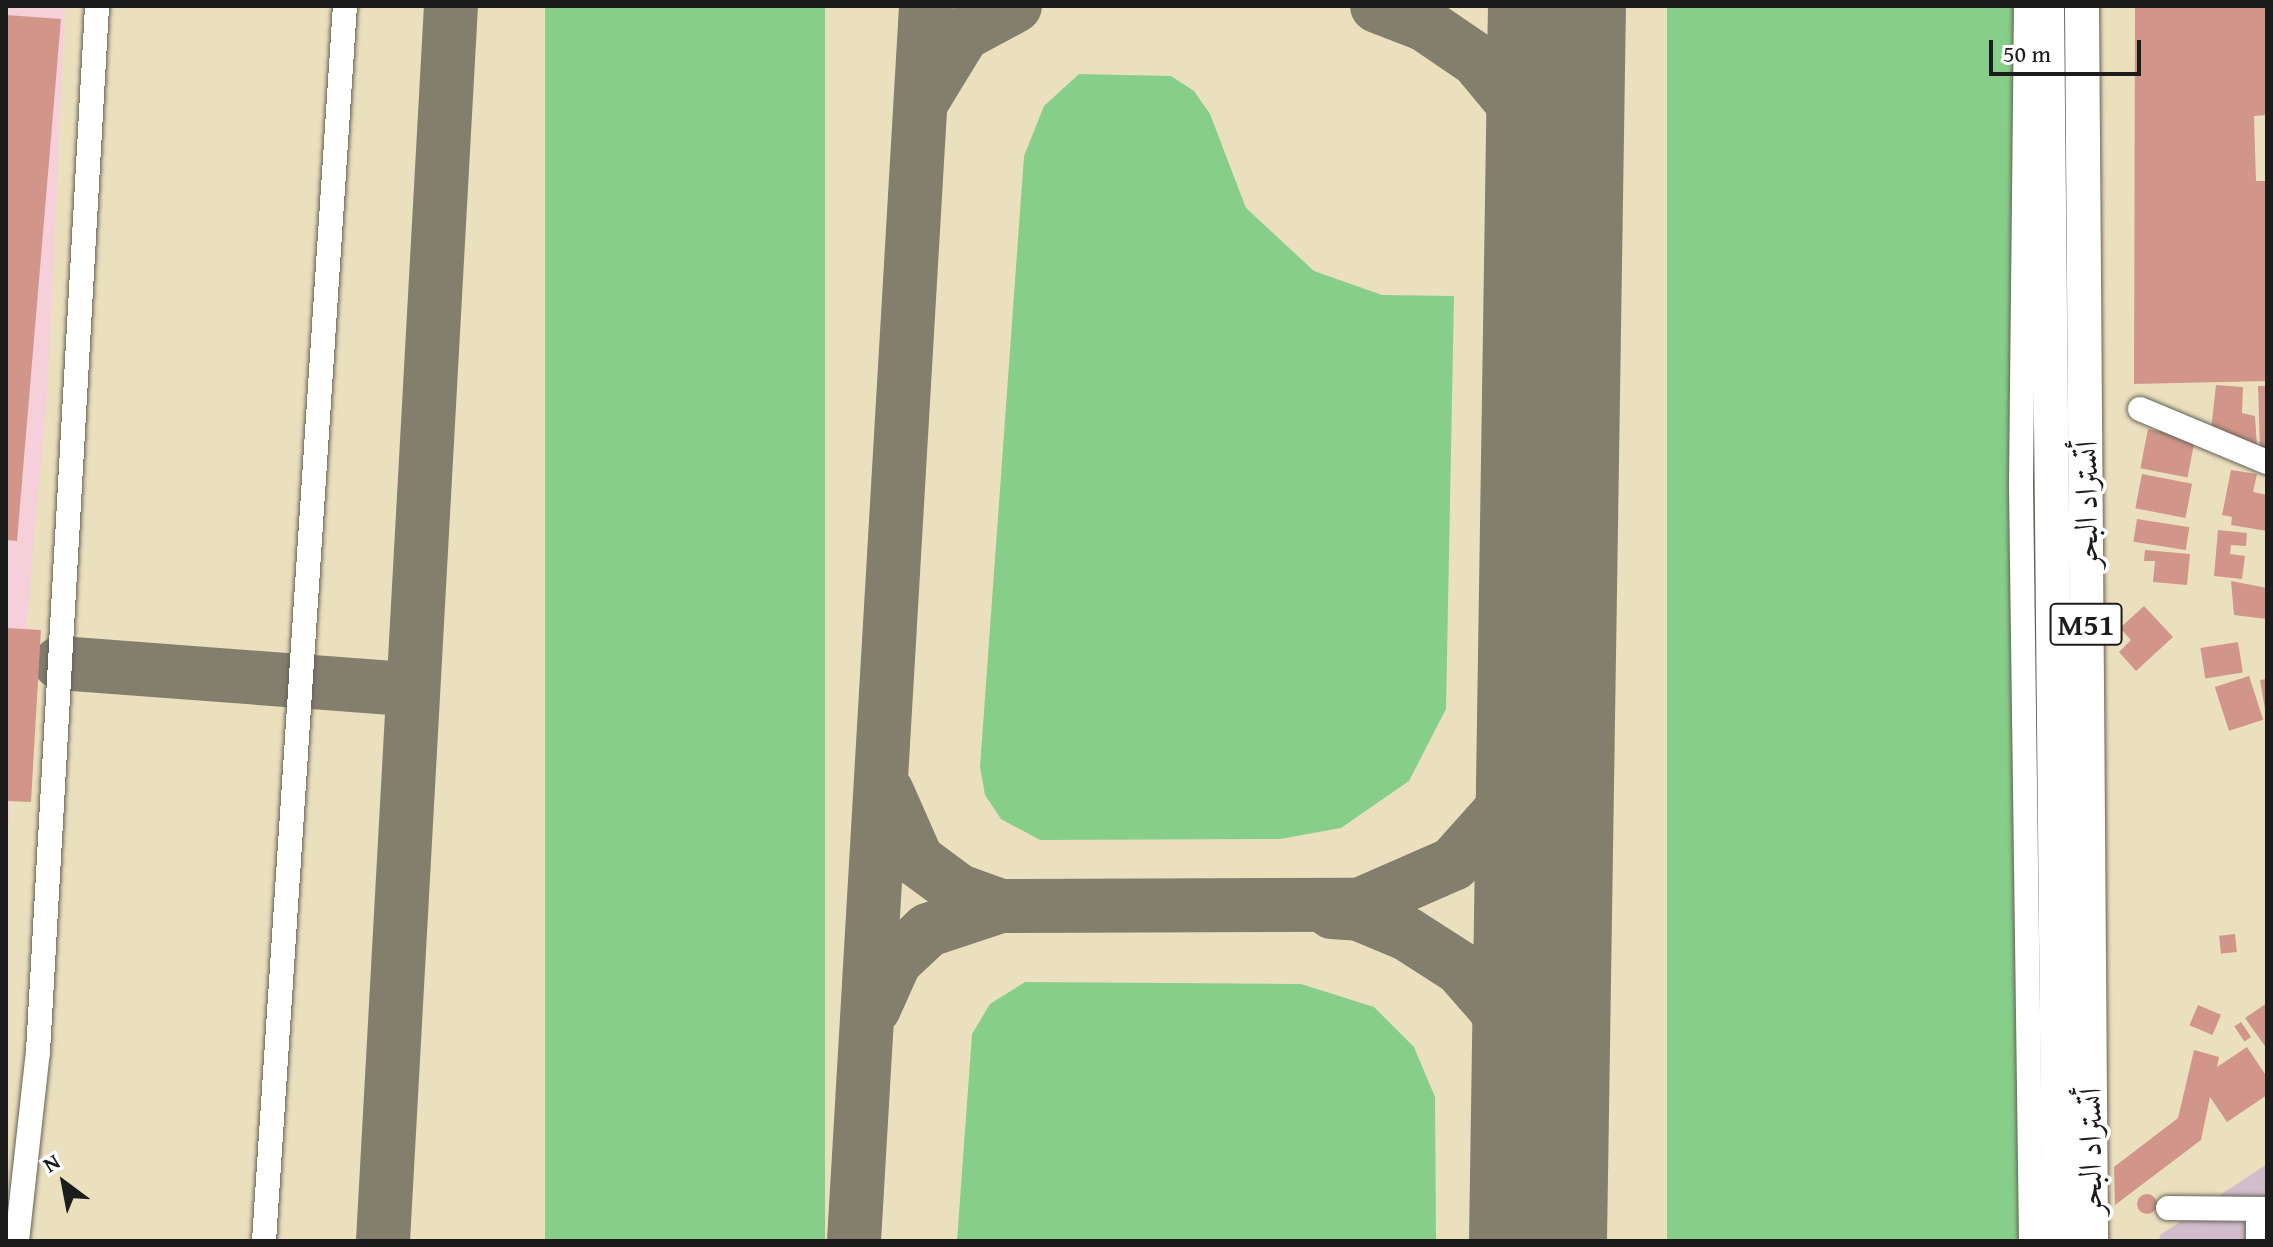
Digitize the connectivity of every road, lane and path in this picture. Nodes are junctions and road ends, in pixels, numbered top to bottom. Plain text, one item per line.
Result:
1 (97, 6) edge
2 (327, 6) edge
3 (345, 6) edge
4 (2026, 6) edge
5 (2047, 6) edge
6 (2082, 6) edge
7 (2140, 409) dead end
8 (2267, 462) edge
9 (2168, 1208) dead end
10 (2263, 1209) edge
11 (2060, 1239) edge
12 (17, 1241) edge
13 (264, 1241) edge
14 (2258, 1241) edge

1 - 12 street
2 - 3 street
3 - 13 street
4 - 11 street
5 - 11 highway, أتستراد البحر / M51
6 - 11 highway, أتستراد البحر / M51
7 - 8 street
9 - 10 street
10 - 14 street

